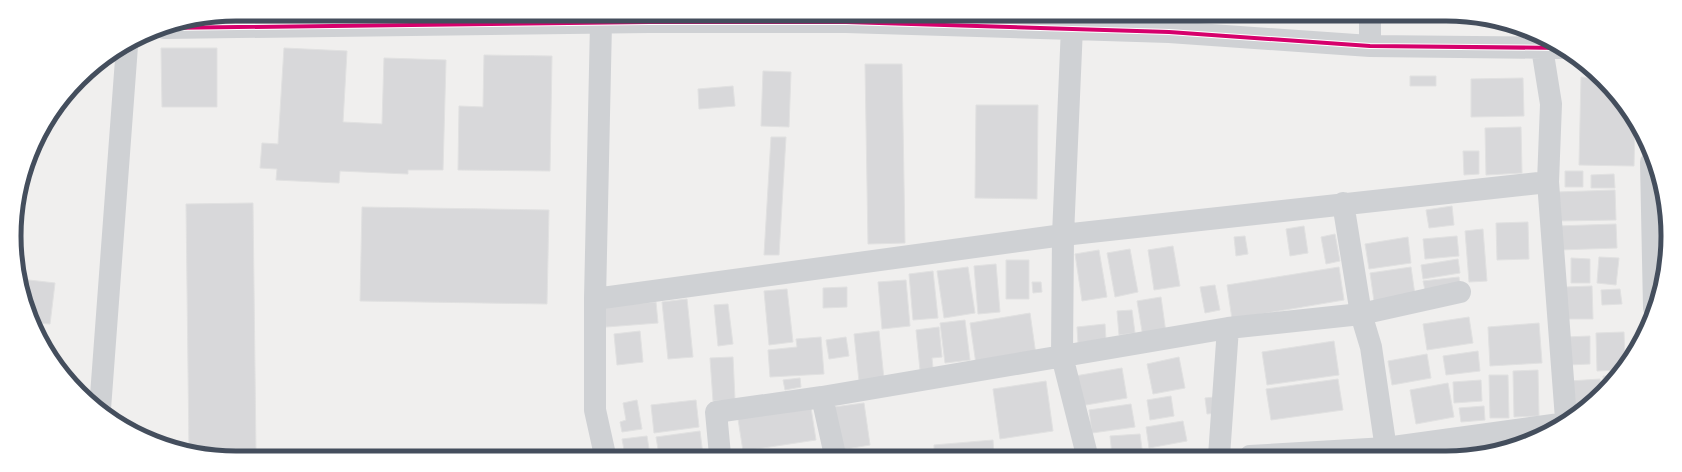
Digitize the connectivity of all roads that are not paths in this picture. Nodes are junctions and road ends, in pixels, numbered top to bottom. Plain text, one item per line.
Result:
1 (625, 21) edge
2 (896, 21) edge
3 (1370, 21) edge
4 (601, 23) junction
5 (1169, 24) edge
6 (181, 28) edge
7 (1072, 28) junction
8 (1370, 46) junction
9 (1550, 48) edge
10 (1552, 48) edge
11 (127, 51) edge
12 (1651, 171) edge
13 (1548, 182) junction
14 (1343, 203) junction
15 (1064, 235) junction
16 (1460, 292) dead end
17 (1654, 293) edge
18 (595, 299) junction
19 (1361, 314) junction
20 (1228, 328) junction
21 (1062, 356) junction
22 (822, 397) junction
23 (100, 403) edge
24 (1566, 415) edge
25 (1546, 426) edge
26 (604, 451) edge
27 (720, 451) edge
28 (834, 451) edge
29 (1086, 451) edge
30 (1219, 451) edge
31 (1386, 451) edge
32 (1392, 451) edge

1 - 4 street
2 - 7 street
3 - 8 street
4 - 6 street
4 - 18 street
5 - 7 street
5 - 8 street
7 - 15 street
8 - 9 street
10 - 13 street
11 - 23 street
12 - 17 street
13 - 14 street
13 - 24 street
14 - 15 street
14 - 19 street
15 - 18 street
15 - 21 street
16 - 19 street
18 - 26 street
19 - 20 street
19 - 31 street
20 - 21 street
20 - 30 street
21 - 22 street
21 - 29 street
22 - 27 street
22 - 28 street
25 - 32 street

